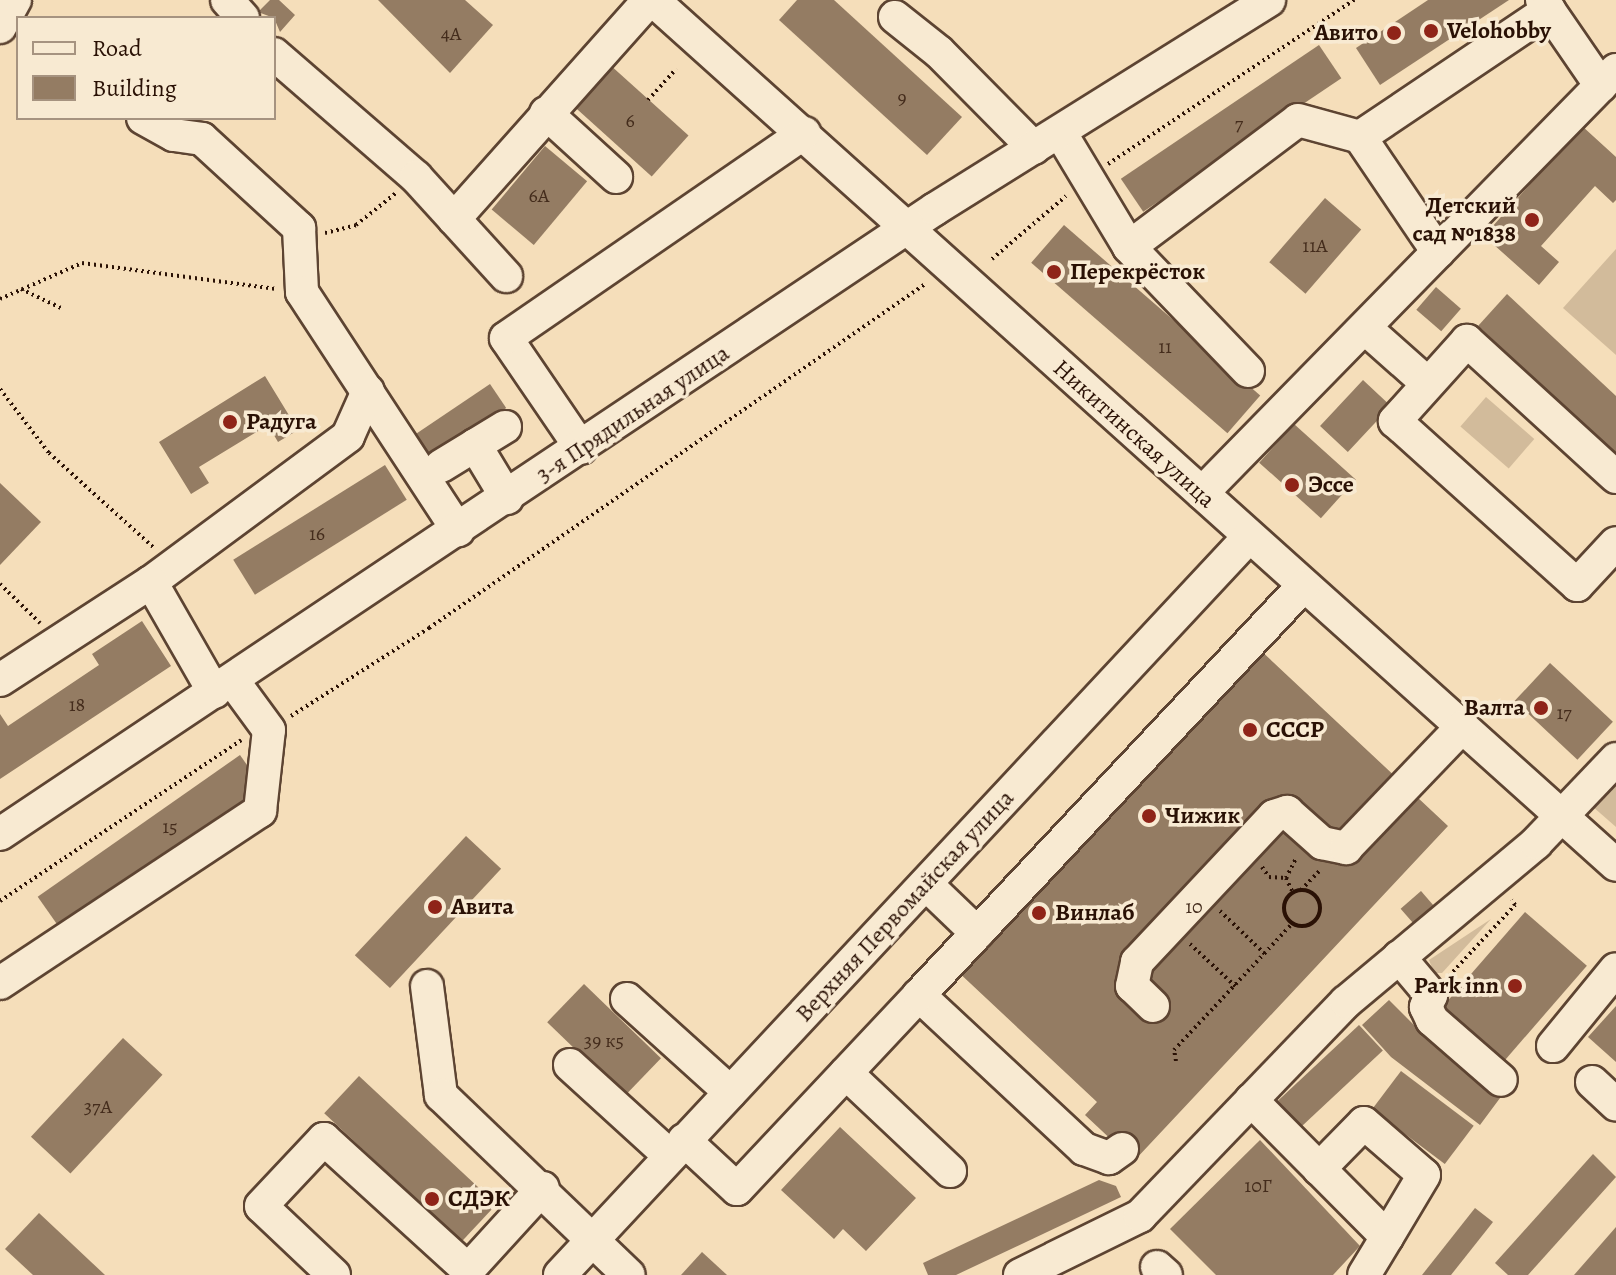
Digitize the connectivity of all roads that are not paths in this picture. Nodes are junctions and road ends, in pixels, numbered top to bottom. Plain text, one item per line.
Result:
1 (15, 0) edge
2 (227, 0) edge
3 (651, 0) edge
4 (1269, 0) edge
5 (1545, 5) edge
6 (241, 16) edge
7 (895, 17) dead end
8 (0, 27) edge
9 (276, 56) edge
10 (1608, 78) edge
11 (546, 113) junction
12 (147, 120) edge
13 (804, 133) junction
14 (1360, 137) junction
15 (1047, 140) junction
16 (616, 177) dead end
17 (454, 219) junction
18 (908, 231) junction
19 (1129, 247) junction
20 (1438, 252) junction
21 (506, 276) dead end
22 (1365, 328) junction
23 (1248, 371) dead end
24 (1428, 384) junction
25 (368, 391) junction
26 (505, 427) dead end
27 (475, 445) junction
28 (581, 448) junction
29 (441, 466) dead end
30 (1616, 477) edge
31 (1202, 493) junction
32 (507, 498) junction
33 (458, 530) junction
34 (1249, 537) junction
35 (1616, 543) edge
36 (162, 574) junction
37 (1304, 585) junction
38 (0, 680) edge
39 (224, 686) junction
40 (1462, 727) junction
41 (1616, 759) edge
42 (1561, 816) junction
43 (0, 834) edge
44 (1616, 865) edge
45 (926, 884) junction
46 (977, 933) junction
47 (1399, 957) junction
48 (1616, 969) edge
49 (0, 983) edge
50 (427, 986) dead end
51 (919, 995) junction
52 (627, 999) dead end
53 (1153, 1006) dead end
54 (1553, 1046) dead end
55 (570, 1065) dead end
56 (846, 1073) junction
57 (1501, 1080) dead end
58 (1592, 1082) dead end
59 (730, 1092) junction
60 (1251, 1100) junction
61 (1616, 1104) edge
62 (677, 1148) junction
63 (1122, 1149) dead end
64 (1319, 1169) junction
65 (950, 1171) dead end
66 (543, 1188) junction
67 (595, 1237) junction
68 (1387, 1237) junction
69 (334, 1275) edge
70 (560, 1275) edge
71 (629, 1275) edge
72 (1020, 1275) edge
73 (1364, 1275) edge

1 - 8 street
2 - 6 street
3 - 11 street
3 - 13 street, Никитинская улица
4 - 15 street, 3-я Прядильная улица
5 - 10 street
5 - 14 street
7 - 15 street
9 - 17 street
10 - 20 street
11 - 16 street
11 - 17 street
12 - 25 street
13 - 18 street, Никитинская улица
13 - 28 street
14 - 19 street
14 - 20 street
15 - 18 street, 3-я Прядильная улица
15 - 19 street
17 - 21 street
18 - 28 street, 3-я Прядильная улица
18 - 31 street, Никитинская улица
19 - 23 street
20 - 22 street
22 - 24 street
22 - 31 street
24 - 30 street
24 - 35 street
25 - 33 street
25 - 36 street
26 - 27 street
27 - 29 street
27 - 32 street
28 - 32 street, 3-я Прядильная улица
31 - 34 street, Никитинская улица
32 - 33 street, 3-я Прядильная улица
33 - 39 street, 3-я Прядильная улица
34 - 37 street, Никитинская улица
34 - 45 street, Верхняя Первомайская улица
36 - 38 street
36 - 39 street
37 - 40 street, Никитинская улица
37 - 46 street
39 - 43 street, 3-я Прядильная улица
39 - 49 street
40 - 42 street, Никитинская улица
40 - 53 street
41 - 42 street
42 - 44 street, Никитинская улица
42 - 47 street
45 - 46 street
45 - 59 street, Верхняя Первомайская улица
46 - 51 street
47 - 57 street
47 - 60 street
48 - 54 street
50 - 66 street
51 - 56 street
51 - 63 street
52 - 59 street
55 - 62 street
56 - 62 street
56 - 65 street
58 - 61 street
59 - 62 street, Верхняя Первомайская улица
60 - 64 street
60 - 72 street
62 - 67 street, Верхняя Первомайская улица
64 - 68 street
64 - 68 street
66 - 67 street
66 - 69 street
67 - 70 street, Верхняя Первомайская улица
67 - 71 street
68 - 73 street

